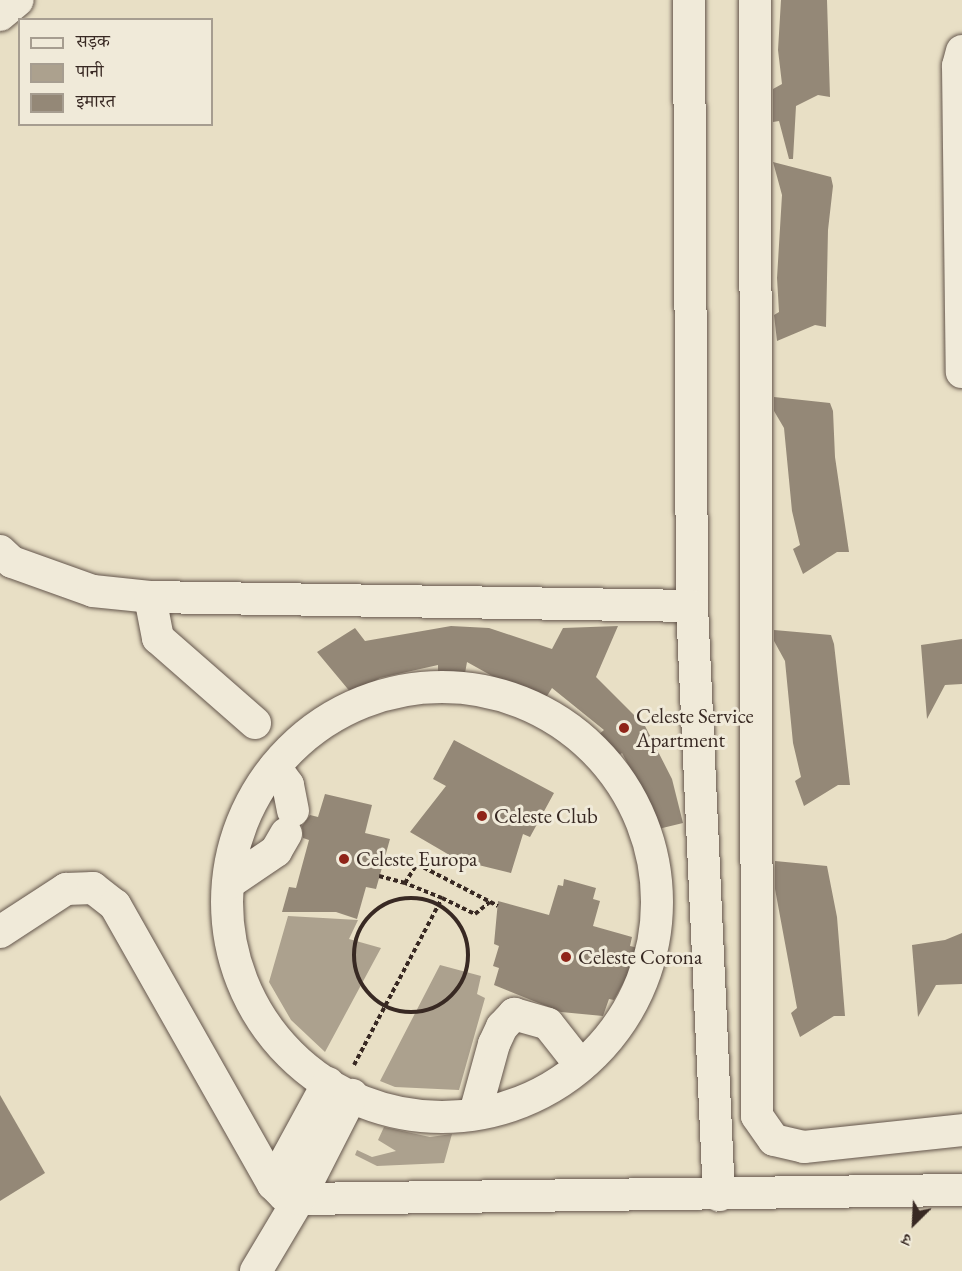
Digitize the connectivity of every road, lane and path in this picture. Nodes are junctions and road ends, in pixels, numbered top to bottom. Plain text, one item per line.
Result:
1 (18, 0) edge
2 (689, 0) edge
3 (755, 0) edge
4 (0, 15) edge
5 (962, 51) edge
6 (962, 372) edge
7 (0, 551) edge
8 (150, 597) junction
9 (692, 606) junction
10 (255, 723) dead end
11 (275, 767) junction
12 (379, 876) dead end
13 (229, 883) junction
14 (405, 883) junction
15 (442, 898) junction
16 (490, 902) junction
17 (439, 904) junction
18 (498, 906) dead end
19 (0, 932) edge
20 (385, 1006) junction
21 (582, 1066) junction
22 (340, 1089) junction
23 (475, 1113) junction
24 (962, 1130) edge
25 (962, 1190) edge
26 (286, 1192) junction
27 (719, 1195) junction
28 (256, 1271) edge

1 - 4 street
2 - 9 street
3 - 24 street
5 - 6 street
7 - 8 street
8 - 9 street
8 - 10 street
9 - 27 street
11 - 13 street
11 - 13 street
11 - 21 street
12 - 14 path
13 - 22 street
14 - 15 path
14 - 16 path
15 - 16 path
15 - 17 path
16 - 18 path
17 - 20 path
17 - 20 path
17 - 20 path
19 - 26 street
20 - 22 path
21 - 23 street
21 - 23 street
22 - 23 street
22 - 26 street
25 - 27 street
26 - 27 street
26 - 28 street

